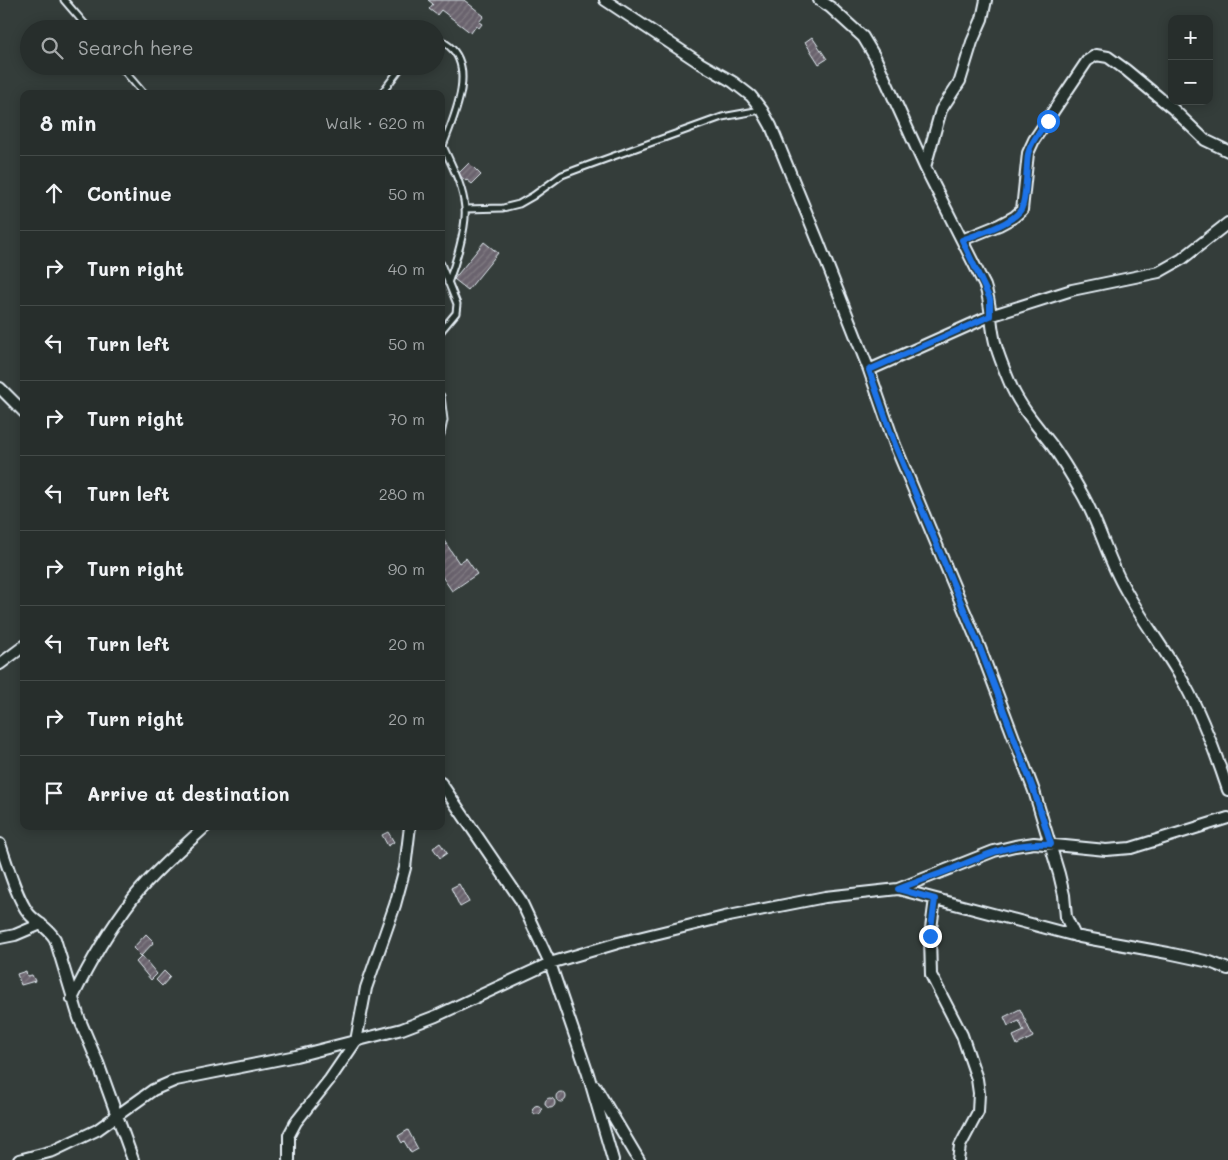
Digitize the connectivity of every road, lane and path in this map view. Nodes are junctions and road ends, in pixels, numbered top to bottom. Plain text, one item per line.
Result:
1 (64, 0) edge
2 (605, 0) edge
3 (986, 0) edge
4 (821, 1) edge
5 (81, 20) edge
6 (445, 44) edge
7 (128, 75) edge
8 (395, 75) edge
9 (141, 90) edge
10 (384, 90) edge
11 (762, 110) junction
12 (445, 140) edge
13 (1228, 152) edge
14 (445, 155) edge
15 (925, 167) junction
16 (465, 209) junction
17 (1228, 223) edge
18 (962, 240) junction
19 (445, 275) edge
20 (448, 283) junction
21 (990, 316) junction
22 (445, 326) edge
23 (869, 370) junction
24 (0, 388) edge
25 (20, 408) edge
26 (20, 649) edge
27 (0, 664) edge
28 (445, 788) edge
29 (1228, 790) edge
30 (1228, 818) edge
31 (202, 830) edge
32 (410, 830) edge
33 (0, 844) edge
34 (1051, 844) junction
35 (898, 889) junction
36 (935, 899) junction
37 (41, 924) junction
38 (1075, 936) junction
39 (0, 938) edge
40 (550, 963) junction
41 (1228, 969) edge
42 (72, 999) junction
43 (356, 1041) junction
44 (588, 1074) junction
45 (116, 1116) junction
46 (19, 1160) edge
47 (133, 1160) edge
48 (289, 1160) edge
49 (613, 1160) edge
50 (639, 1160) edge
51 (958, 1160) edge

1 - 5 lane
2 - 11 street
3 - 15 street
4 - 15 street
6 - 12 lane
7 - 9 lane
8 - 10 lane
11 - 16 lane
11 - 23 street
13 - 18 street
14 - 16 lane
15 - 18 street
16 - 20 lane
17 - 21 street
18 - 21 street
19 - 20 lane
20 - 22 lane
21 - 23 street
21 - 29 street
23 - 34 street
24 - 25 street
26 - 27 street
28 - 40 street
30 - 34 street
31 - 42 street
32 - 43 street
33 - 37 street
34 - 35 street
34 - 38 street
35 - 36 street
35 - 40 street
36 - 38 street
36 - 51 street
37 - 39 street
37 - 42 street
38 - 41 street
40 - 43 street
40 - 44 street
42 - 45 street
43 - 45 street
43 - 48 street
44 - 49 street
44 - 50 street
45 - 46 street
45 - 47 street

